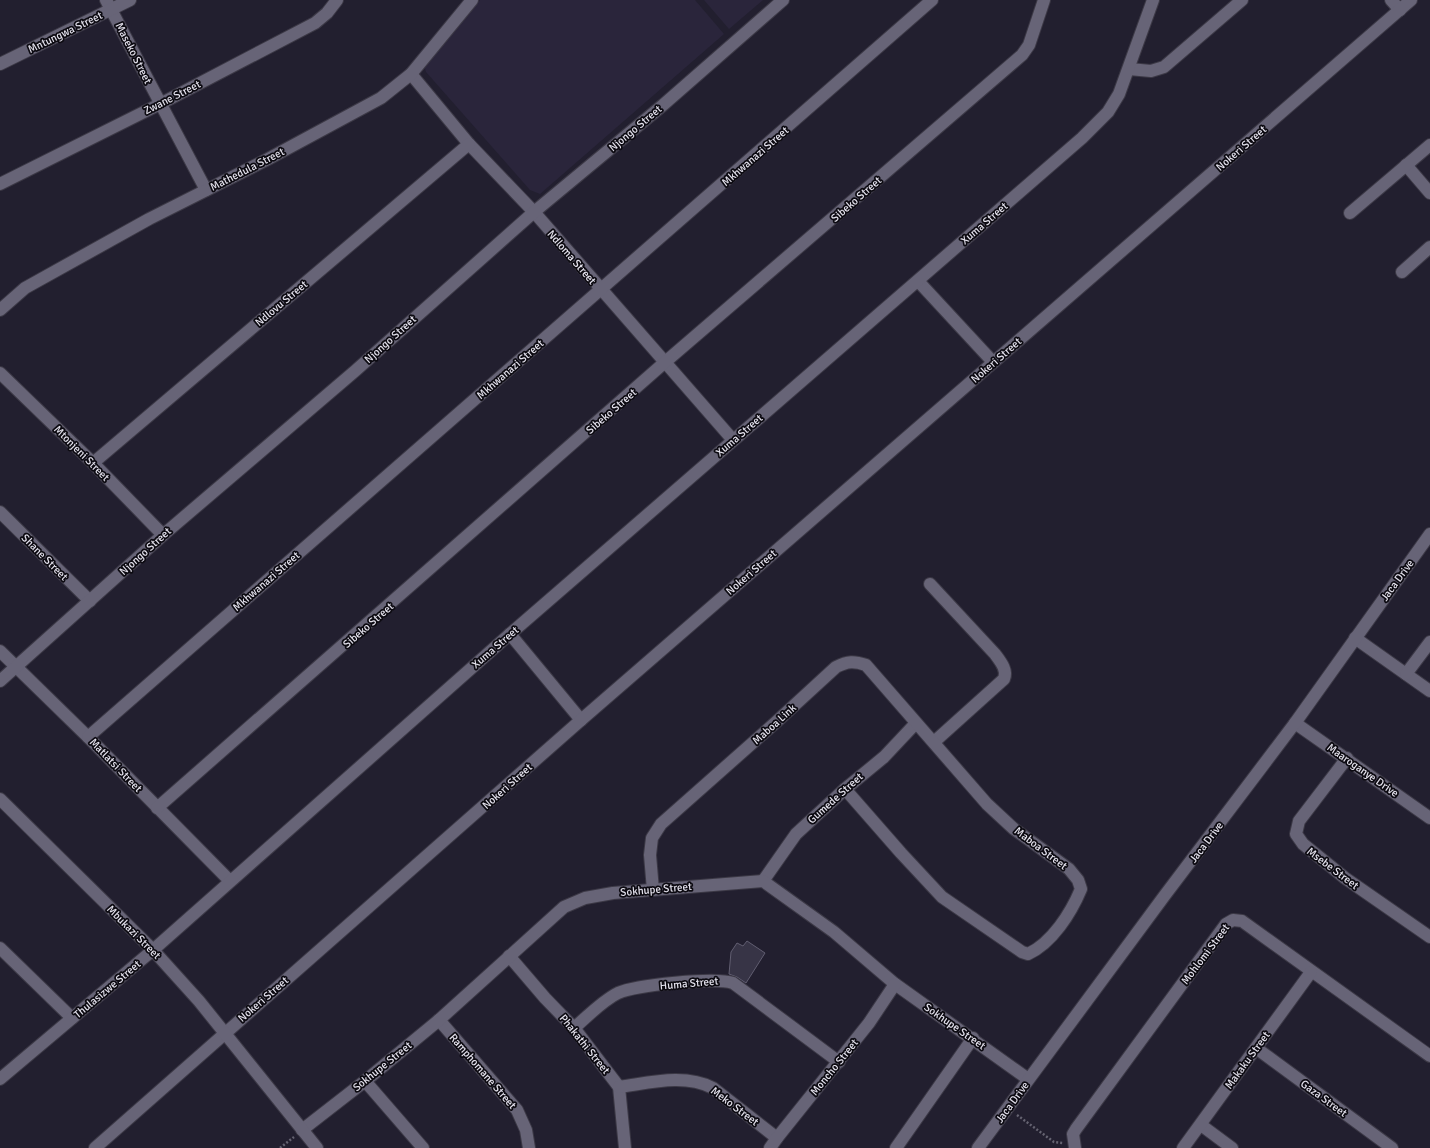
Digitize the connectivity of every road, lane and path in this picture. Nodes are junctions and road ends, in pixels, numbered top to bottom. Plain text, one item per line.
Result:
1 (130, 0) edge
2 (337, 0) edge
3 (472, 0) edge
4 (783, 0) edge
5 (932, 0) edge
6 (1044, 0) edge
7 (1153, 0) edge
8 (1242, 0) edge
9 (1391, 0) edge
10 (1411, 0) edge
11 (109, 5) edge
12 (1400, 10) junction
13 (0, 64) edge
14 (1129, 69) junction
15 (411, 74) junction
16 (160, 104) junction
17 (470, 144) junction
18 (1430, 145) edge
19 (1406, 166) junction
20 (0, 184) edge
21 (206, 190) junction
22 (1430, 193) edge
23 (534, 212) junction
24 (1350, 213) dead end
25 (1430, 247) edge
26 (1402, 272) dead end
27 (918, 281) junction
28 (601, 290) junction
29 (0, 310) edge
30 (993, 362) junction
31 (664, 363) junction
32 (0, 373) edge
33 (733, 440) junction
34 (93, 464) junction
35 (0, 512) edge
36 (1430, 534) edge
37 (163, 535) junction
38 (930, 584) dead end
39 (90, 601) junction
40 (510, 634) junction
41 (1355, 638) junction
42 (1430, 642) edge
43 (0, 651) edge
44 (15, 666) junction
45 (1406, 674) junction
46 (0, 681) edge
47 (1430, 691) edge
48 (581, 720) junction
49 (916, 723) junction
50 (1295, 723) junction
51 (88, 736) junction
52 (934, 742) junction
53 (1347, 758) junction
54 (845, 788) junction
55 (0, 799) edge
56 (157, 808) junction
57 (1430, 818) edge
58 (230, 881) junction
59 (763, 881) junction
60 (653, 890) junction
61 (1430, 937) edge
62 (0, 948) edge
63 (153, 950) junction
64 (510, 956) junction
65 (1311, 972) junction
66 (895, 984) junction
67 (72, 1018) junction
68 (439, 1020) junction
69 (574, 1028) junction
70 (225, 1033) junction
71 (974, 1038) junction
72 (1256, 1048) junction
73 (1430, 1056) edge
74 (839, 1062) junction
75 (0, 1079) edge
76 (1028, 1079) junction
77 (365, 1081) junction
78 (619, 1087) junction
79 (1007, 1109) junction
80 (1201, 1125) junction
81 (302, 1130) junction
82 (774, 1143) edge
83 (1074, 1146) edge
84 (95, 1148) edge
85 (280, 1148) edge
86 (317, 1148) edge
87 (423, 1148) edge
88 (529, 1148) edge
89 (625, 1148) edge
90 (896, 1148) edge
91 (978, 1148) edge
92 (1183, 1148) edge
93 (1232, 1148) edge
94 (1392, 1148) edge

1 - 11 street, Mntungwa Street
2 - 16 street, Zwane Street
3 - 15 street, Mathedula Street
4 - 23 street, Njongo Street
5 - 28 street, Mkhwanazi Street
6 - 31 street, Sibeko Street
7 - 14 street, Xuma Street
8 - 14 street
9 - 12 street
10 - 12 street, Nokeri Street
11 - 13 street, Mntungwa Street
11 - 16 street, Maseko Street
12 - 30 street, Nokeri Street
14 - 27 street, Xuma Street
15 - 17 street, Ndloma Street
15 - 21 street, Mathedula Street
16 - 20 street, Zwane Street
16 - 21 street, Maseko Street
17 - 23 street, Ndloma Street
17 - 34 street, Ndlovu Street
18 - 19 street
19 - 22 street
19 - 24 street
21 - 29 street, Mathedula Street
23 - 28 street, Ndloma Street
23 - 37 street, Njongo Street
25 - 26 street
27 - 30 street
27 - 33 street, Xuma Street
28 - 31 street, Ndloma Street
28 - 51 street, Mkhwanazi Street
30 - 48 street, Nokeri Street
31 - 33 street, Ndloma Street
31 - 56 street, Sibeko Street
32 - 34 street, Mtonjeni Street
33 - 40 street, Xuma Street
34 - 37 street, Mtonjeni Street
35 - 39 street, Shane Street
36 - 41 street, Jaca Drive
37 - 39 street, Njongo Street
38 - 52 street
39 - 44 street, Njongo Street
40 - 48 street
40 - 58 street, Xuma Street
41 - 45 street
41 - 50 street, Jaca Drive
42 - 45 street
43 - 44 street, Matlatsi Street
44 - 46 street, Njongo Street
44 - 51 street, Matlatsi Street
45 - 47 street
48 - 70 street, Nokeri Street
49 - 52 street, Maboa Link
49 - 54 street, Gumede Street
49 - 60 street, Maboa Link
50 - 53 street, Maaroganye Drive
50 - 76 street, Jaca Drive
51 - 56 street, Matlatsi Street
52 - 54 street, Maboa Street
53 - 57 street, Maaroganye Drive
53 - 61 street, Msebe Street
54 - 59 street, Gumede Street
55 - 63 street, Mbukazi Street
56 - 58 street, Matlatsi Street
58 - 63 street, Thulasizwe Street
59 - 60 street, Sokhupe Street
59 - 66 street, Sokhupe Street
60 - 64 street, Sokhupe Street
62 - 67 street
63 - 67 street, Thulasizwe Street
63 - 70 street, Mbukazi Street
64 - 68 street, Sokhupe Street
64 - 69 street, Phakathi Street
65 - 72 street, Makaku Street
65 - 73 street, Mohlomi Street
65 - 83 street, Mohlomi Street
66 - 71 street, Sokhupe Street
66 - 74 street, Moncho Street
67 - 75 street, Thulasizwe Street
68 - 77 street, Sokhupe Street
68 - 88 street, Ramphomane Street
69 - 74 street, Huma Street
69 - 78 street, Phakathi Street
70 - 81 street, Mbukazi Street
70 - 84 street, Nokeri Street
71 - 76 street, Sokhupe Street
71 - 90 street
72 - 80 street, Makaku Street
72 - 94 street, Gaza Street
74 - 82 street, Moncho Street
76 - 79 street, Jaca Drive
77 - 81 street, Sokhupe Street
77 - 87 street
78 - 82 street, Meko Street
78 - 89 street
79 - 83 path
79 - 91 street, Jaca Drive
80 - 92 street, Makaku Street
80 - 93 street
81 - 85 path
81 - 86 street, Mbukazi Street

